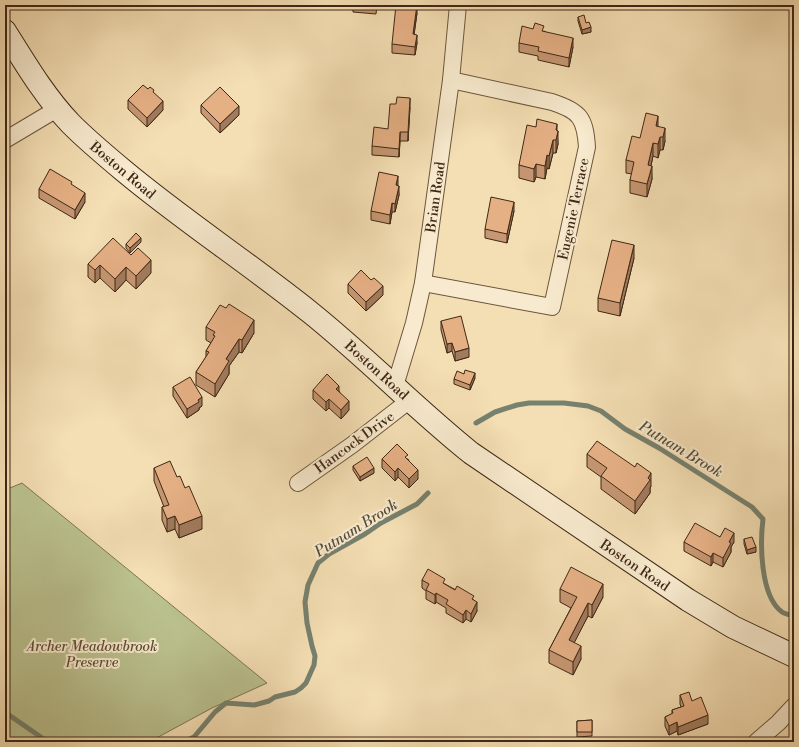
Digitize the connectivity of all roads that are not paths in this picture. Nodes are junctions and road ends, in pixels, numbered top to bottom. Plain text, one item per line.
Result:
1 (458, 5) edge
2 (5, 31) edge
3 (452, 80) junction
4 (57, 108) junction
5 (5, 140) edge
6 (424, 283) junction
7 (402, 393) junction
8 (298, 483) dead end
9 (794, 656) edge
10 (794, 706) edge
11 (756, 742) edge

1 - 3 street, Brian Road
2 - 4 main road, Boston Road
3 - 6 street, Brian Road
3 - 6 street, Eugenie Terrace
4 - 5 street
4 - 7 main road, Boston Road
6 - 7 street, Brian Road
7 - 8 street, Hancock Drive
7 - 9 main road, Boston Road
10 - 11 street

